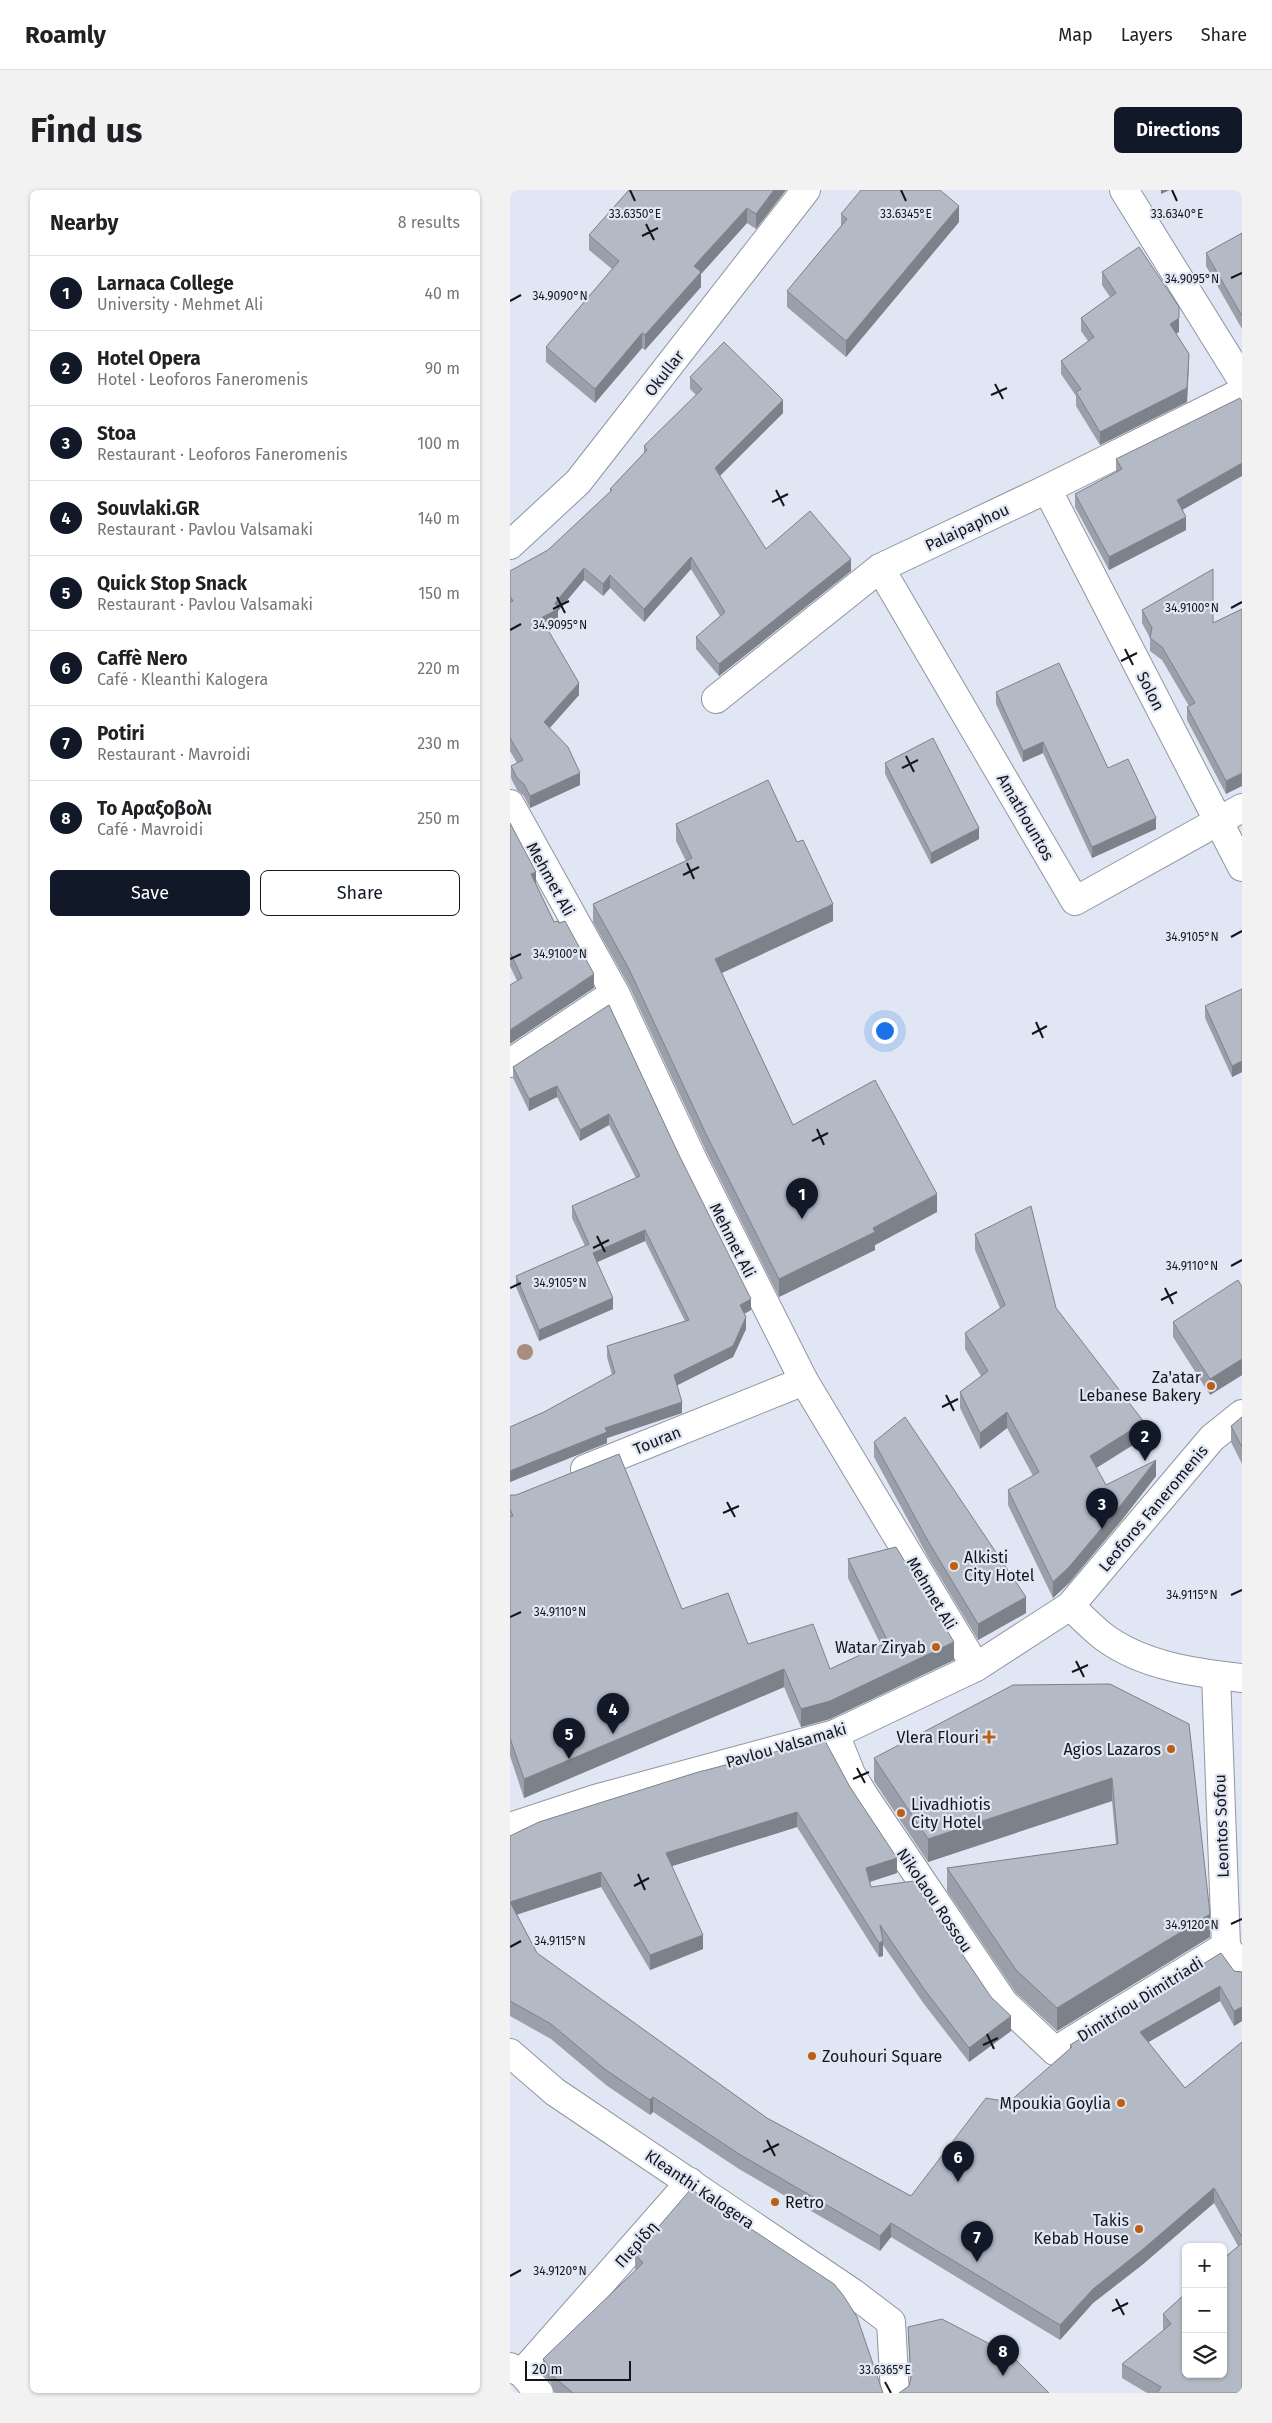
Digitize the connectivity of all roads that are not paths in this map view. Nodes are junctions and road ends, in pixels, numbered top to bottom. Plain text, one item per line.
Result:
1 (806, 190) edge
2 (1124, 190) edge
3 (1242, 380) edge
4 (1242, 392) edge
5 (1047, 489) junction
6 (510, 545) edge
7 (880, 568) junction
8 (716, 699) dead end
9 (510, 804) edge
10 (1242, 808) edge
11 (1219, 822) junction
12 (1242, 867) edge
13 (615, 993) junction
14 (510, 1063) edge
15 (804, 1381) junction
16 (1242, 1414) edge
17 (562, 1478) edge
18 (1070, 1606) junction
19 (976, 1667) junction
20 (1229, 1676) edge
21 (835, 1734) junction
22 (510, 1827) edge
23 (1226, 1946) junction
24 (1242, 1972) edge
25 (1055, 2051) joint
26 (510, 2054) edge
27 (690, 2182) junction
28 (524, 2378) edge
29 (895, 2393) edge

1 - 6 street, Okullar
2 - 3 street
4 - 5 street, Palaipaphou
5 - 7 street, Palaipaphou
5 - 11 street, Solon
7 - 8 street, Palaipaphou
7 - 11 street, Amathountos
9 - 13 street, Mehmet Ali
10 - 11 street, Amathountos
11 - 12 street, Solon
13 - 14 street
13 - 15 street, Mehmet Ali
15 - 17 street, Touran
15 - 19 street, Mehmet Ali
16 - 18 street, Leoforos Faneromenis
18 - 19 street, Pavlou Valsamaki
18 - 20 street
19 - 21 street, Pavlou Valsamaki
20 - 23 street, Leontos Sofou
21 - 22 street, Pavlou Valsamaki
21 - 25 street, Nikolaou Rossou
23 - 24 street, Leontos Sofou
23 - 25 street, Dimitriou Dimitriadi
26 - 27 street, Kleanthi Kalogera
27 - 28 street, Πιερίδη
27 - 29 street, Kleanthi Kalogera

